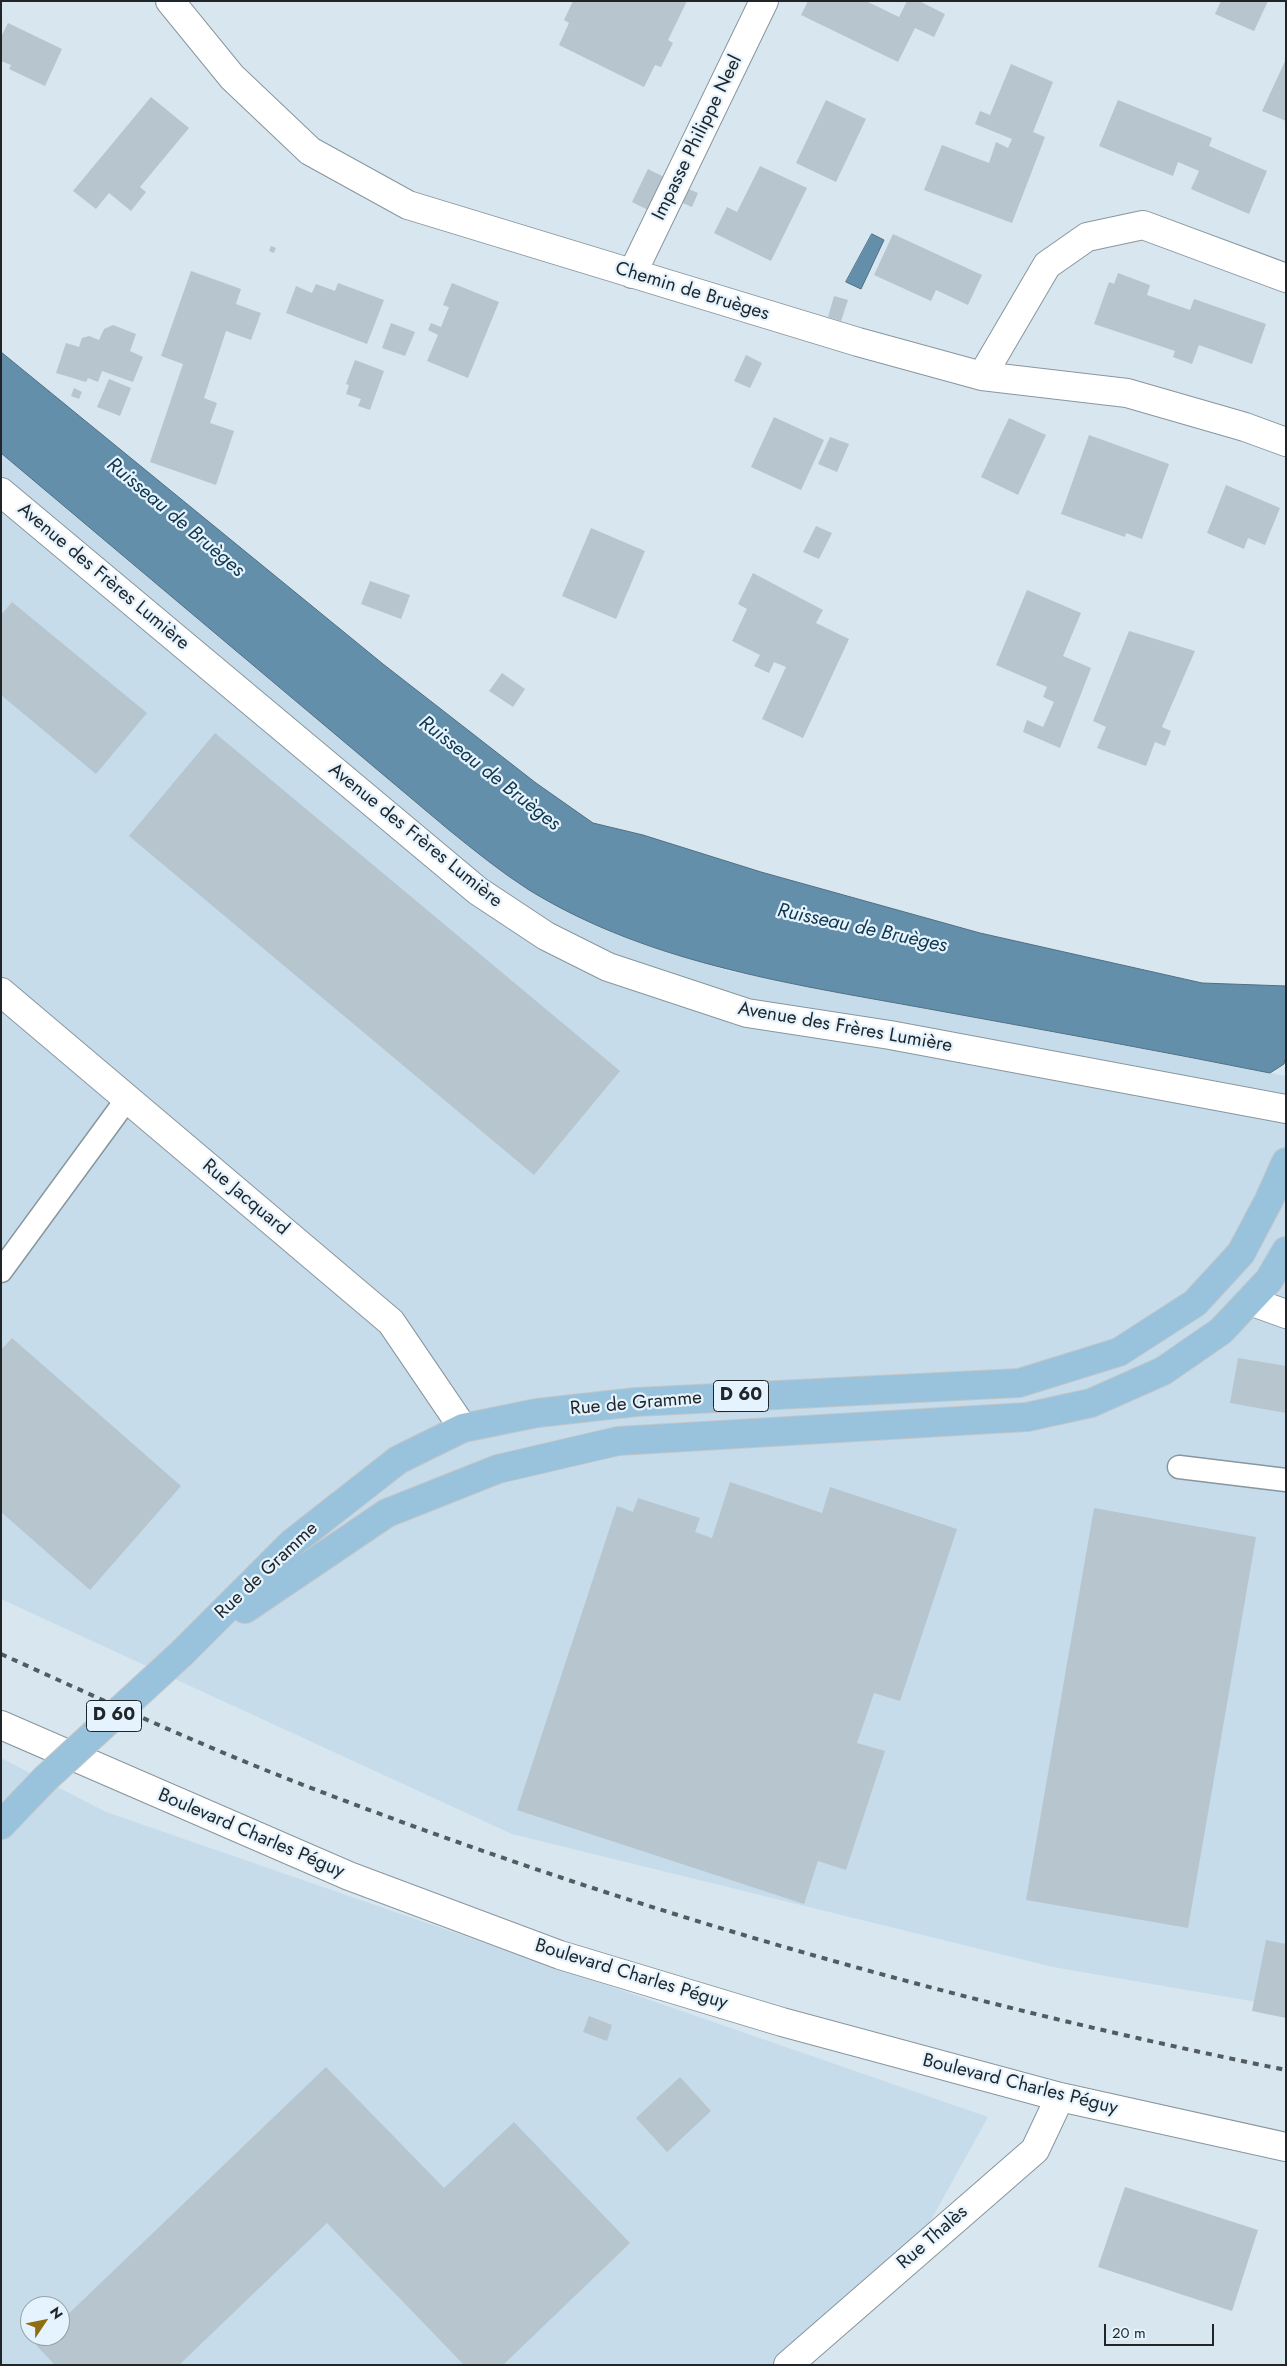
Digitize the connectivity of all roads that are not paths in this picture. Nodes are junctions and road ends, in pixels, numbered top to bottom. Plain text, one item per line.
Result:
1 (170, 1) edge
2 (764, 1) edge
3 (632, 274) junction
4 (1286, 278) edge
5 (982, 376) junction
6 (1286, 442) edge
7 (1, 492) edge
8 (1, 992) edge
9 (128, 1099) junction
10 (1286, 1109) edge
11 (1286, 1162) edge
12 (1286, 1251) edge
13 (1, 1271) edge
14 (1250, 1301) junction
15 (1286, 1314) edge
16 (464, 1428) junction
17 (1180, 1467) dead end
18 (1286, 1480) edge
19 (182, 1653) junction
20 (1, 1725) edge
21 (45, 1779) junction
22 (1, 1814) edge
23 (1, 1826) edge
24 (1060, 2097) junction
25 (1286, 2147) edge
26 (788, 2365) edge

1 - 3 street, Chemin de Bruèges
2 - 3 street, Impasse Philippe Neel
3 - 5 street, Chemin de Bruèges
4 - 5 street
5 - 6 street, Chemin de Bruèges
7 - 10 street, Avenue des Frères Lumière
8 - 9 street, Rue Jacquard
9 - 13 lane
9 - 16 street, Rue Jacquard
11 - 16 main road, Rue de Gramme / D 60
12 - 14 main road, Rue de Gramme / D 60
14 - 15 street
14 - 19 main road, Rue de Gramme / D 60
16 - 19 main road, Rue de Gramme / D 60
17 - 18 lane
19 - 21 main road, Rue de Gramme / D 60, bridge
20 - 24 street, Boulevard Charles Péguy
21 - 22 main road, Rue de Gramme / D 60
21 - 23 main road, Rue de Gramme / D 60
24 - 25 street, Boulevard Charles Péguy
24 - 26 street, Rue Thalès

